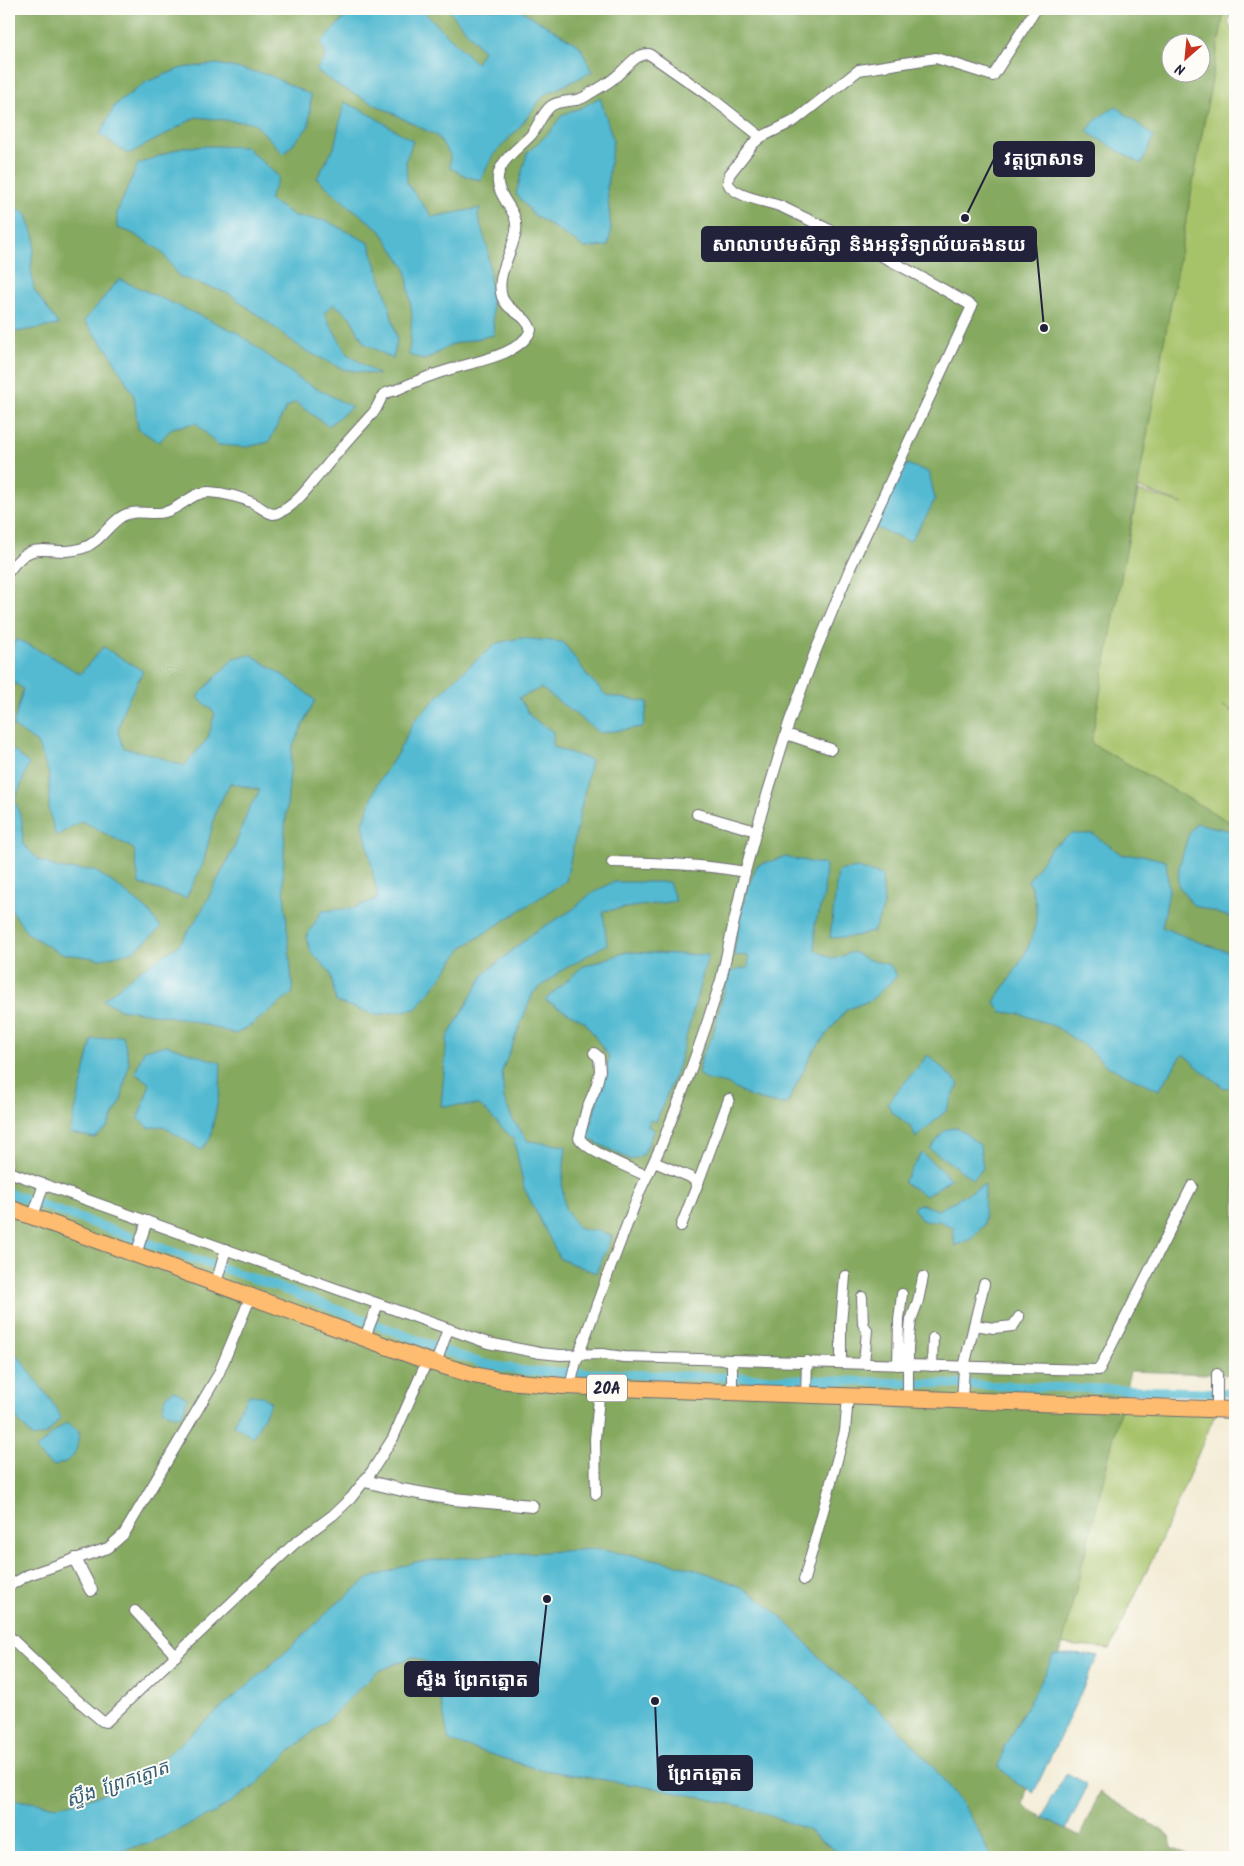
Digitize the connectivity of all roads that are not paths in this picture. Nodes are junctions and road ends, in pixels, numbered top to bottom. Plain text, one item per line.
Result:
1 (1036, 9) edge
2 (761, 137) junction
3 (9, 571) edge
4 (786, 734) junction
5 (831, 749) dead end
6 (697, 814) dead end
7 (756, 831) junction
8 (612, 862) dead end
9 (744, 872) junction
10 (594, 1053) dead end
11 (729, 1099) dead end
12 (654, 1162) junction
13 (9, 1172) edge
14 (647, 1176) junction
15 (698, 1183) junction
16 (44, 1184) junction
17 (1192, 1186) dead end
18 (9, 1208) edge
19 (32, 1216) junction
20 (146, 1225) junction
21 (681, 1226) dead end
22 (138, 1248) junction
23 (226, 1249) junction
24 (845, 1276) dead end
25 (923, 1277) dead end
26 (216, 1283) junction
27 (984, 1284) dead end
28 (902, 1294) dead end
29 (251, 1296) junction
30 (862, 1297) dead end
31 (376, 1308) junction
32 (1019, 1317) dead end
33 (974, 1325) junction
34 (448, 1328) junction
35 (366, 1332) junction
36 (934, 1338) dead end
37 (577, 1358) junction
38 (732, 1360) junction
39 (432, 1362) junction
40 (841, 1363) junction
41 (864, 1363) junction
42 (806, 1364) junction
43 (932, 1366) junction
44 (904, 1367) junction
45 (964, 1370) junction
46 (1217, 1379) dead end
47 (572, 1382) junction
48 (600, 1388) junction
49 (806, 1390) junction
50 (732, 1393) junction
51 (908, 1393) junction
52 (963, 1395) junction
53 (848, 1396) junction
54 (1217, 1405) junction
55 (1235, 1410) edge
56 (365, 1481) junction
57 (596, 1494) dead end
58 (532, 1506) dead end
59 (74, 1559) junction
60 (804, 1580) dead end
61 (9, 1586) edge
62 (91, 1590) dead end
63 (135, 1611) dead end
64 (9, 1636) edge
65 (176, 1656) junction

1 - 2 street
2 - 3 street
2 - 4 street
4 - 5 street
4 - 7 street
6 - 7 street
7 - 9 street
8 - 9 street
9 - 12 street
10 - 14 street
11 - 15 street
12 - 14 street
12 - 15 street
13 - 16 street
14 - 37 street
15 - 21 street
16 - 19 street
16 - 20 street
17 - 45 street
18 - 19 main road, 20A
19 - 22 main road, 20A
20 - 22 street
20 - 23 street
22 - 26 main road, 20A
23 - 26 street
23 - 31 street
24 - 40 street
25 - 44 street
26 - 29 main road, 20A
27 - 33 street
28 - 44 street
29 - 35 main road, 20A
29 - 59 street
30 - 41 street
31 - 34 street
31 - 35 street
32 - 33 street
33 - 45 street
34 - 37 street
34 - 39 street
35 - 39 main road, 20A
36 - 43 street
37 - 38 street
37 - 47 street
38 - 42 street
38 - 50 street
39 - 47 main road, 20A
39 - 56 street
40 - 41 street
40 - 42 street
41 - 44 street
42 - 49 street
43 - 44 street
43 - 45 street
44 - 51 street
45 - 52 street
46 - 54 street
47 - 48 main road, 20A
48 - 50 main road, 20A
48 - 57 street
49 - 50 main road, 20A
49 - 53 main road, 20A
51 - 52 main road, 20A
51 - 53 main road, 20A
52 - 54 main road, 20A
53 - 60 street
54 - 55 main road, 20A
56 - 58 street
56 - 65 street
59 - 61 street
59 - 62 street
63 - 65 street
64 - 65 street

